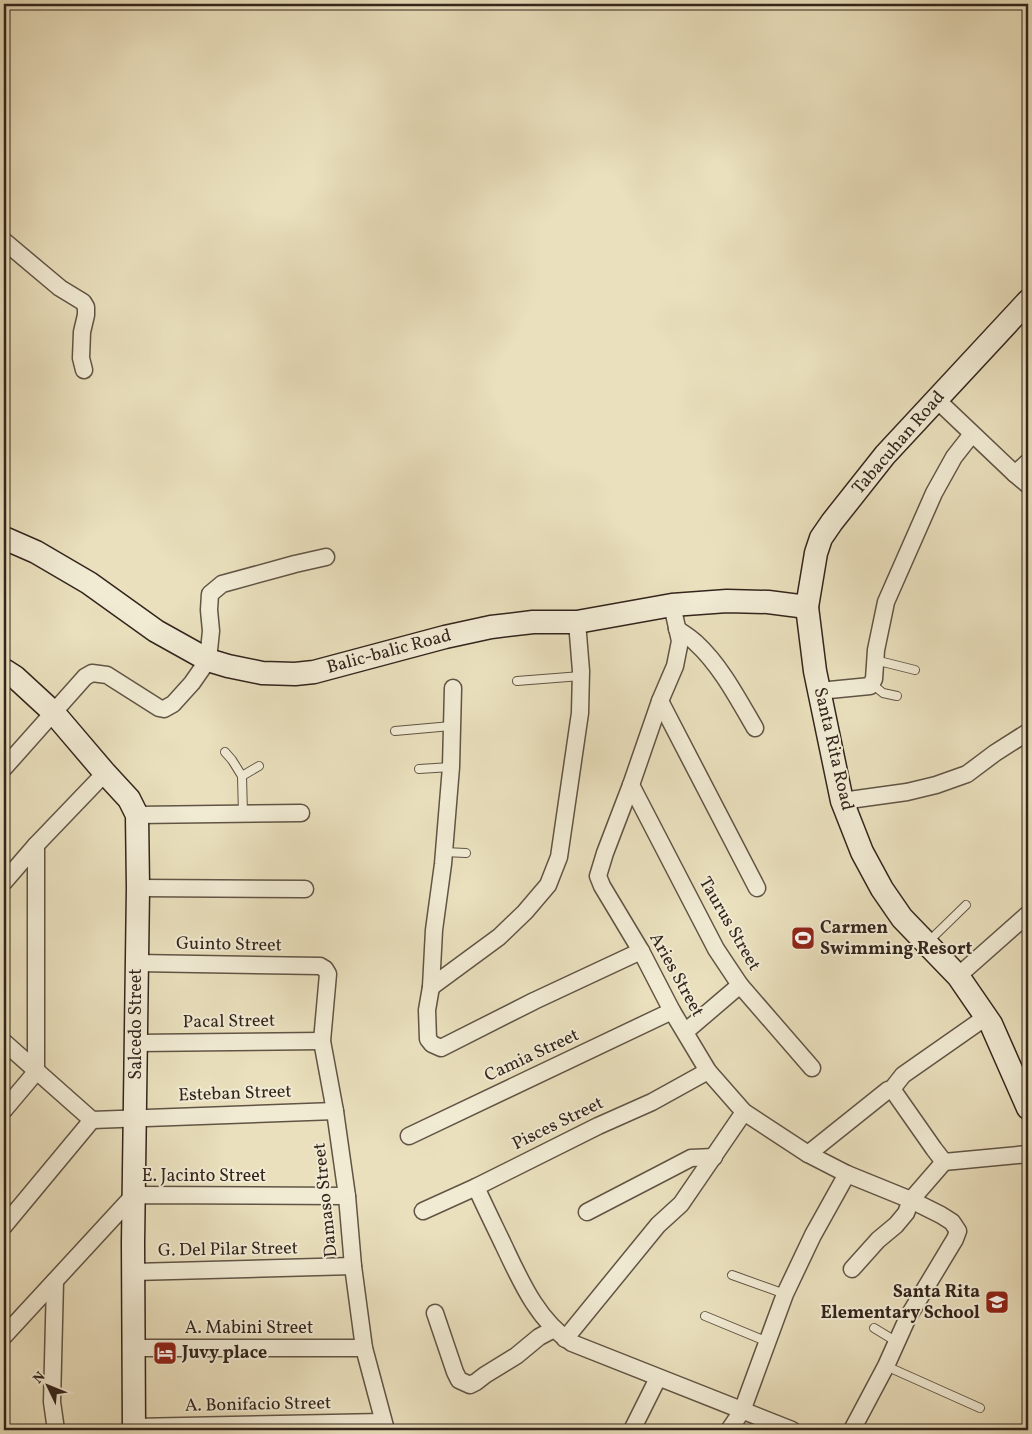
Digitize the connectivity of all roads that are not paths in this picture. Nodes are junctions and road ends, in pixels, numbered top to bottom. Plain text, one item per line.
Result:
1 (4, 241) edge
2 (1028, 301) edge
3 (84, 370) dead end
4 (936, 399) junction
5 (972, 434) junction
6 (1028, 462) edge
7 (1015, 474) junction
8 (1028, 485) edge
9 (4, 538) edge
10 (326, 557) dead end
11 (672, 605) junction
12 (807, 607) junction
13 (577, 622) junction
14 (677, 629) junction
15 (208, 660) junction
16 (875, 660) junction
17 (4, 670) edge
18 (915, 670) dead end
19 (581, 676) junction
20 (518, 681) dead end
21 (872, 683) junction
22 (453, 688) dead end
23 (819, 692) junction
24 (897, 696) dead end
25 (660, 701) junction
26 (53, 712) junction
27 (451, 726) junction
28 (755, 728) dead end
29 (395, 731) dead end
30 (1028, 732) edge
31 (225, 752) dead end
32 (259, 766) dead end
33 (451, 767) junction
34 (4, 768) edge
35 (418, 769) dead end
36 (105, 773) junction
37 (242, 776) junction
38 (631, 786) junction
39 (842, 802) junction
40 (302, 813) dead end
41 (243, 814) junction
42 (136, 815) junction
43 (36, 846) junction
44 (444, 852) junction
45 (466, 853) dead end
46 (4, 882) edge
47 (138, 888) junction
48 (757, 888) dead end
49 (305, 889) dead end
50 (966, 905) dead end
51 (1028, 914) edge
52 (927, 943) junction
53 (641, 951) junction
54 (137, 963) junction
55 (320, 966) joint
56 (958, 976) junction
57 (740, 985) junction
58 (431, 987) junction
59 (672, 1011) junction
60 (986, 1017) junction
61 (685, 1032) junction
62 (322, 1041) junction
63 (4, 1042) edge
64 (137, 1043) junction
65 (812, 1068) dead end
66 (708, 1070) junction
67 (36, 1072) junction
68 (892, 1089) junction
69 (1028, 1108) edge
70 (4, 1110) edge
71 (335, 1111) junction
72 (744, 1112) junction
73 (135, 1118) junction
74 (92, 1120) junction
75 (408, 1136) dead end
76 (808, 1154) junction
77 (1028, 1154) edge
78 (714, 1157) junction
79 (944, 1162) junction
80 (847, 1174) junction
81 (476, 1187) junction
82 (134, 1195) junction
83 (347, 1196) junction
84 (911, 1200) junction
85 (424, 1211) dead end
86 (587, 1212) dead end
87 (4, 1226) edge
88 (353, 1266) junction
89 (852, 1269) dead end
90 (134, 1272) junction
91 (732, 1275) dead end
92 (54, 1281) junction
93 (785, 1294) junction
94 (435, 1313) dead end
95 (705, 1316) dead end
96 (874, 1328) dead end
97 (559, 1334) junction
98 (4, 1336) edge
99 (768, 1342) junction
100 (897, 1342) junction
101 (134, 1348) junction
102 (364, 1348) junction
103 (886, 1366) junction
104 (658, 1378) junction
105 (980, 1408) dead end
106 (742, 1411) junction
107 (384, 1426) edge
108 (134, 1429) edge
109 (56, 1430) edge
110 (632, 1430) edge
111 (729, 1430) edge
112 (792, 1430) edge
113 (852, 1430) edge

1 - 3 street
2 - 4 main road, Tabacuhan Road
4 - 5 street
4 - 12 main road, Tabacuhan Road
5 - 7 street
5 - 16 street
6 - 7 street
7 - 8 street
9 - 15 main road, Balic-balic Road
10 - 15 street
11 - 12 main road, Balic-balic Road
11 - 13 main road, Balic-balic Road
11 - 14 street, Aries Street
12 - 23 main road, Santa Rita Road
13 - 15 main road, Balic-balic Road
13 - 19 street
14 - 25 street, Aries Street
14 - 28 street
15 - 26 street
16 - 18 lane
16 - 21 street
17 - 26 main road, Salcedo Street
19 - 20 lane
19 - 58 street
21 - 23 street
21 - 24 lane
22 - 27 street
23 - 39 main road, Santa Rita Road
25 - 38 street, Aries Street
25 - 48 street
26 - 34 street
26 - 36 main road, Salcedo Street
27 - 29 lane
27 - 33 street
30 - 39 street
31 - 37 lane
32 - 37 lane
33 - 35 lane
33 - 44 street
36 - 42 main road, Salcedo Street
36 - 43 street
37 - 41 lane
38 - 53 street, Aries Street
38 - 57 street, Taurus Street
39 - 52 main road, Santa Rita Road
40 - 41 street
41 - 42 street
42 - 47 main road, Salcedo Street
43 - 46 street
43 - 67 street
44 - 45 lane
44 - 58 street
47 - 49 street
47 - 54 main road, Salcedo Street
50 - 52 lane
51 - 56 street
52 - 56 main road, Santa Rita Road
53 - 58 street
53 - 59 street, Aries Street
54 - 55 street, Guinto Street
54 - 64 main road, Salcedo Street
55 - 62 street, Damaso Street
56 - 60 main road, Santa Rita Road
57 - 61 street
57 - 65 street, Taurus Street
59 - 61 street, Aries Street
59 - 75 street, Camia Street
60 - 68 street
60 - 69 main road, Santa Rita Road
61 - 66 street, Aries Street
62 - 64 street, Pacal Street
62 - 71 street, Damaso Street
63 - 67 street
64 - 73 main road, Salcedo Street
66 - 72 street, Aries Street
66 - 81 street, Pisces Street
67 - 70 street
67 - 74 street
68 - 76 street
68 - 79 street
71 - 73 street, Esteban Street
71 - 83 street, Damaso Street
72 - 76 street, Aries Street
72 - 78 street
73 - 74 street, Esteban Street
73 - 82 main road, Salcedo Street
74 - 87 street
76 - 80 street, Aries Street
77 - 79 street
78 - 86 street
78 - 97 street
79 - 84 street
80 - 84 street, Aries Street
80 - 93 street
81 - 85 street, Pisces Street
81 - 97 street
82 - 83 street, E. Jacinto Street
82 - 90 main road, Salcedo Street
82 - 92 street, E. Jacinto Street
83 - 88 street, Damaso Street
84 - 89 street
84 - 100 street, Aries Street
88 - 90 street, G. Del Pilar Street
88 - 102 street, Damaso Street
90 - 101 main road, Salcedo Street
91 - 93 lane
92 - 98 street, E. Jacinto Street
92 - 109 street
93 - 99 street
94 - 97 street
95 - 99 lane
96 - 100 lane
97 - 104 street
99 - 106 street
100 - 103 street
101 - 102 street, A. Mabini Street
101 - 108 main road, Salcedo Street
102 - 107 street, Damaso Street
103 - 105 lane
103 - 113 street
104 - 106 street
104 - 110 street
106 - 111 street
106 - 112 street
107 - 108 street, A. Bonifacio Street

